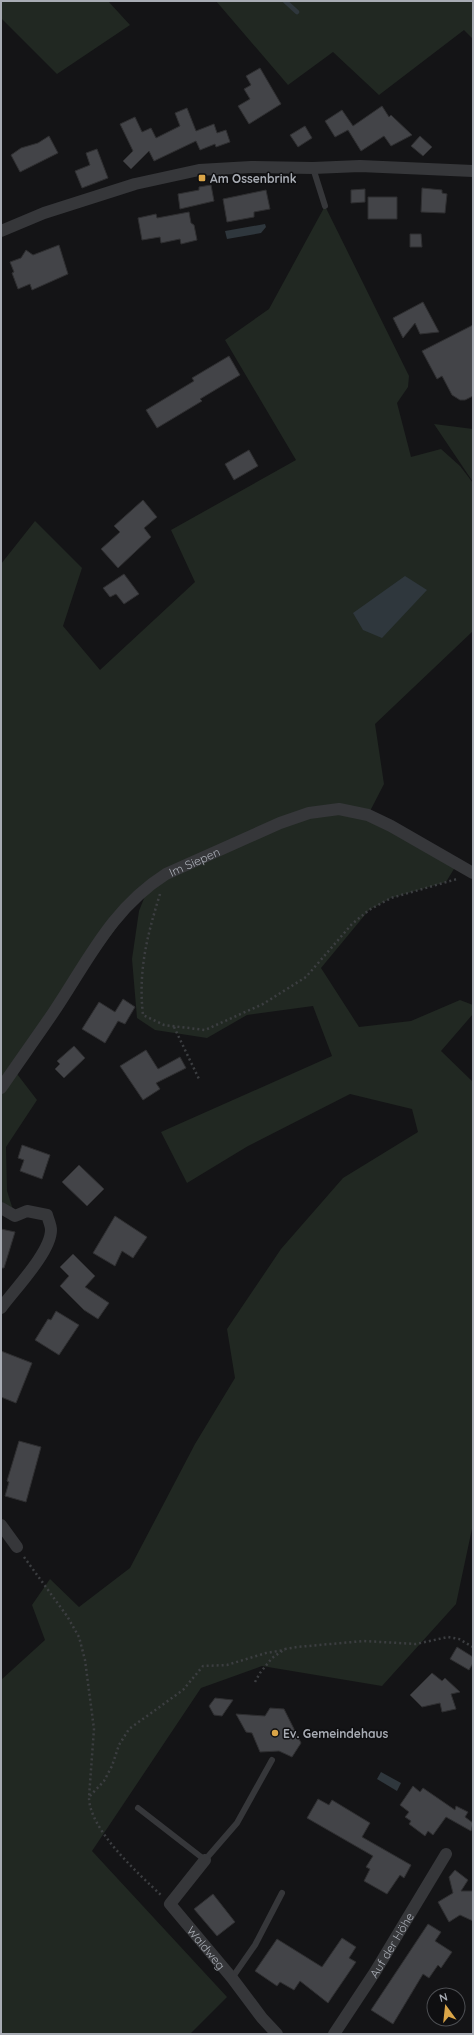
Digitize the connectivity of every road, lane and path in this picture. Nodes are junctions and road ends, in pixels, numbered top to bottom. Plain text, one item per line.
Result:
1 (313, 168) junction
2 (473, 171) edge
3 (325, 206) dead end
4 (1, 231) edge
5 (473, 873) edge
6 (166, 874) junction
7 (174, 1027) junction
8 (198, 1079) dead end
9 (1, 1088) edge
10 (1, 1208) edge
11 (1, 1308) edge
12 (1, 1525) edge
13 (17, 1547) joint
14 (473, 1647) edge
15 (285, 1650) junction
16 (256, 1682) dead end
17 (272, 1760) dead end
18 (89, 1797) junction
19 (138, 1808) dead end
20 (446, 1854) dead end
21 (205, 1860) junction
22 (282, 1893) dead end
23 (170, 1904) junction
24 (232, 1978) junction
25 (277, 2034) edge
26 (334, 2034) edge

1 - 2 street
1 - 3 lane
1 - 4 street
5 - 6 street, Im Siepen
5 - 7 path
6 - 7 path
6 - 9 street, Im Siepen
7 - 8 path
10 - 11 street
12 - 13 street
13 - 18 path
14 - 15 path
15 - 16 path
15 - 18 path
17 - 21 lane
18 - 23 path
19 - 21 lane
20 - 26 street, Auf der Höhe
21 - 23 street
22 - 24 lane
23 - 24 street, Waldweg
24 - 25 street, Waldweg

